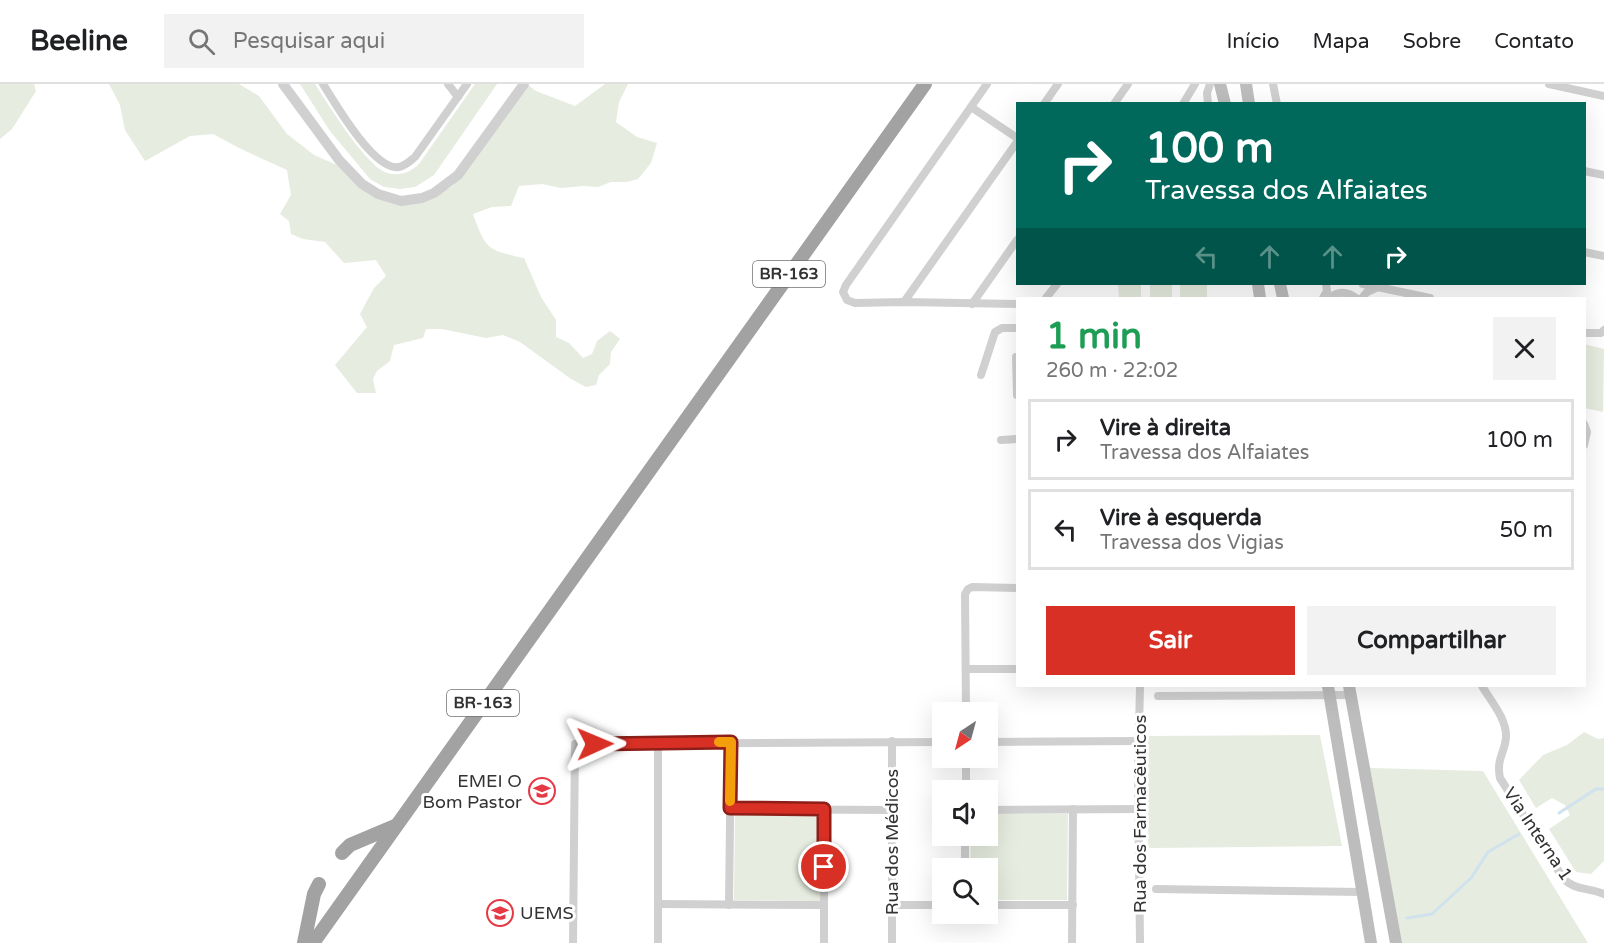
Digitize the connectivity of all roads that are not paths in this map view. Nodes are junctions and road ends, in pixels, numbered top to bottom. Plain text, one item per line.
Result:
1 (283, 84) edge
2 (323, 84) edge
3 (448, 84) edge
4 (467, 84) edge
5 (524, 84) edge
6 (925, 84) edge
7 (987, 84) edge
8 (1058, 84) edge
9 (1128, 84) edge
10 (1196, 84) edge
11 (1210, 84) edge
12 (1220, 84) edge
13 (1246, 84) edge
14 (1273, 84) edge
15 (1550, 84) edge
16 (1604, 96) edge
17 (458, 97) junction
18 (1045, 102) edge
19 (1115, 102) edge
20 (1184, 102) edge
21 (1209, 102) edge
22 (1224, 102) edge
23 (1249, 102) edge
24 (1277, 102) edge
25 (971, 107) junction
26 (1016, 139) edge
27 (1016, 141) edge
28 (1586, 171) edge
29 (1604, 175) edge
30 (1016, 241) edge
31 (1586, 252) edge
32 (1604, 256) edge
33 (1056, 285) edge
34 (1340, 285) edge
35 (1367, 285) edge
36 (1378, 287) junction
37 (1338, 293) junction
38 (1047, 297) edge
39 (1329, 297) edge
40 (1354, 297) edge
41 (1363, 297) edge
42 (1425, 297) edge
43 (904, 302) junction
44 (972, 304) junction
45 (1016, 304) edge
46 (1016, 328) edge
47 (1602, 331) edge
48 (1586, 333) edge
49 (981, 375) dead end
50 (1016, 439) edge
51 (1001, 440) dead end
52 (1016, 588) edge
53 (966, 669) junction
54 (1016, 669) edge
55 (1140, 687) edge
56 (1483, 687) edge
57 (1350, 690) edge
58 (1329, 691) edge
59 (1158, 696) dead end
60 (966, 702) edge
61 (892, 741) junction
62 (1139, 741) junction
63 (657, 742) junction
64 (731, 742) junction
65 (932, 742) edge
66 (998, 742) edge
67 (730, 808) junction
68 (824, 809) junction
69 (1073, 809) junction
70 (1139, 809) junction
71 (892, 810) junction
72 (998, 810) edge
73 (396, 825) junction
74 (342, 853) dead end
75 (319, 884) dead end
76 (1156, 889) dead end
77 (1362, 892) junction
78 (1604, 894) edge
79 (658, 904) junction
80 (729, 905) junction
81 (824, 905) junction
82 (892, 905) junction
83 (932, 905) edge
84 (998, 905) edge
85 (1073, 905) junction
86 (304, 943) edge
87 (314, 943) edge
88 (573, 943) edge
89 (658, 943) edge
90 (824, 943) edge
91 (892, 943) edge
92 (1072, 943) edge
93 (1140, 943) edge
94 (1371, 943) edge
95 (1396, 943) edge

1 - 5 street
2 - 17 street
3 - 17 street
4 - 17 street
6 - 73 highway, BR-163
7 - 25 street
8 - 18 street
9 - 19 street
10 - 20 street
11 - 21 street
12 - 22 main road
13 - 23 main road
14 - 24 street
15 - 16 street
25 - 26 street
25 - 43 street
27 - 43 street
28 - 29 street
30 - 44 street
31 - 32 street
33 - 38 street
34 - 37 street
35 - 36 street
36 - 41 street
36 - 42 street
37 - 39 street
37 - 40 street
43 - 44 street
44 - 45 street
46 - 49 street
47 - 48 street
50 - 51 street
52 - 53 street
53 - 54 street
53 - 60 street
55 - 62 street, Rua dos Farmacêuticos
56 - 78 street, Via Interna 1
57 - 58 street
57 - 95 main road
58 - 59 street
58 - 77 main road
61 - 64 street
61 - 65 street
61 - 71 street, Rua dos Médicos
62 - 66 street
62 - 70 street, Rua dos Farmacêuticos
63 - 64 street
63 - 79 street
63 - 88 street
64 - 67 street
67 - 68 street
67 - 80 street
68 - 71 street
68 - 81 street
69 - 70 street
69 - 72 street
69 - 85 street
70 - 93 street, Rua dos Farmacêuticos
71 - 82 street, Rua dos Médicos
73 - 74 highway
73 - 87 highway, BR-163
75 - 86 highway
76 - 77 street
77 - 94 main road
79 - 80 street
79 - 89 street
80 - 81 street
81 - 90 street
82 - 83 street
82 - 91 street, Rua dos Médicos
84 - 85 street
85 - 92 street

